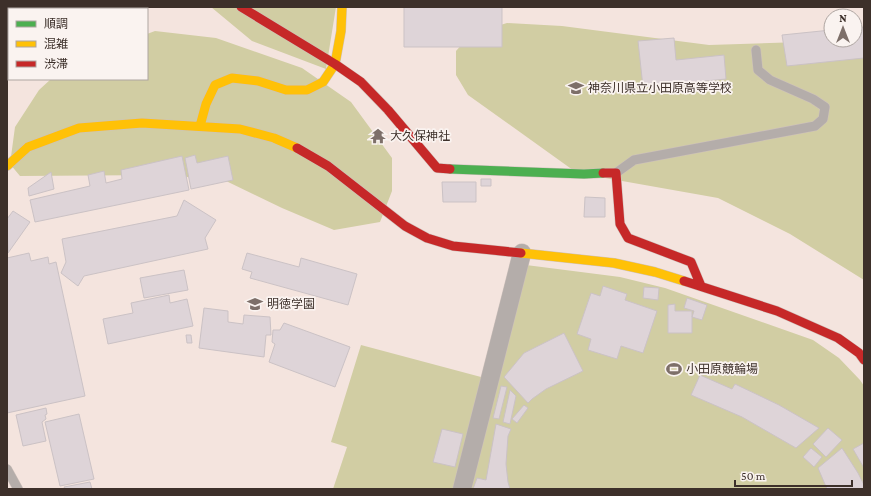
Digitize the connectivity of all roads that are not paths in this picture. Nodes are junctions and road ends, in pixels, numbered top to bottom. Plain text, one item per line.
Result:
1 (241, 7) edge
2 (342, 7) edge
3 (756, 50) dead end
4 (334, 64) junction
5 (200, 126) junction
6 (7, 166) edge
7 (616, 174) junction
8 (522, 253) junction
9 (701, 286) junction
10 (864, 360) edge
11 (7, 469) edge
12 (18, 489) edge
13 (462, 489) edge

1 - 4 street
2 - 4 street
3 - 7 lane
4 - 5 street
4 - 7 street
5 - 6 street
5 - 8 street
7 - 9 street
8 - 9 street
8 - 13 street
9 - 10 street
11 - 12 lane

